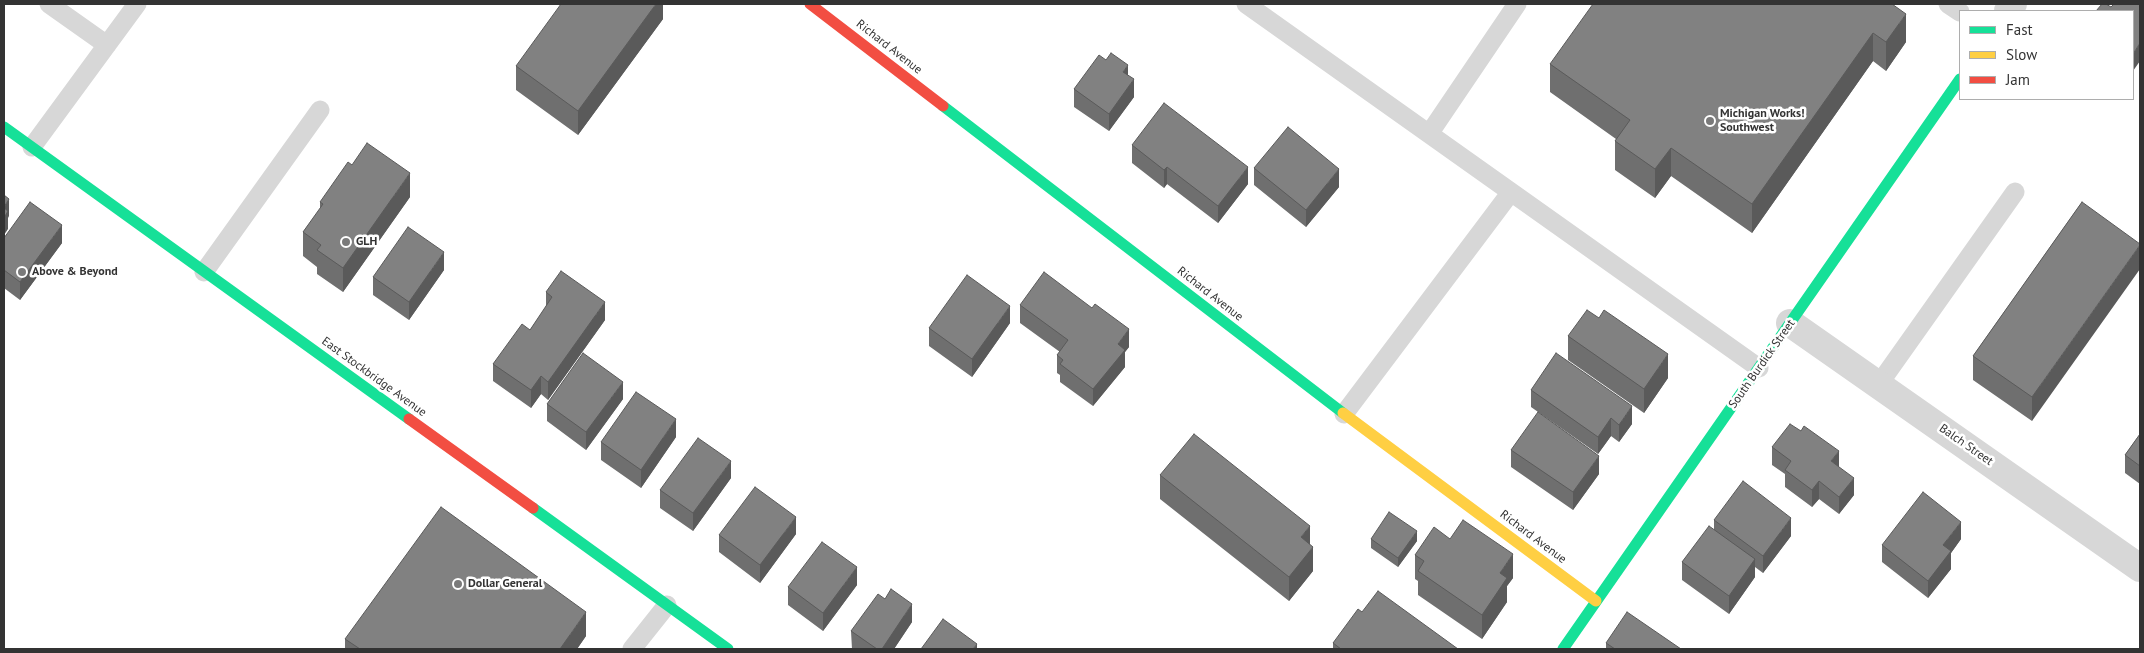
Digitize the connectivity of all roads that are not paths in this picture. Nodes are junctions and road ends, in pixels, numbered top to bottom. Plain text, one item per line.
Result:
1 (49, 4) edge
2 (137, 4) edge
3 (810, 4) edge
4 (1246, 4) edge
5 (1517, 4) edge
6 (1948, 4) edge
7 (1959, 11) edge
8 (107, 45) junction
9 (1959, 81) edge
10 (320, 110) dead end
11 (4, 127) edge
12 (1429, 134) junction
13 (32, 148) junction
14 (1511, 192) junction
15 (2014, 192) dead end
16 (204, 272) junction
17 (1790, 323) junction
18 (1759, 368) junction
19 (1879, 384) junction
20 (1344, 414) junction
21 (2140, 568) edge
22 (1596, 601) junction
23 (667, 605) junction
24 (632, 649) edge
25 (728, 649) edge
26 (1563, 649) edge

1 - 8 lane
2 - 8 lane
3 - 20 street, Richard Avenue
4 - 12 lane
5 - 12 lane
6 - 7 lane
8 - 13 lane
9 - 17 street, South Burdick Street
10 - 16 lane
11 - 13 street, East Stockbridge Avenue
12 - 14 lane
13 - 16 street, East Stockbridge Avenue
14 - 18 lane
14 - 20 lane
15 - 19 lane
16 - 23 street, East Stockbridge Avenue
17 - 18 street, South Burdick Street
17 - 19 street, Balch Street
18 - 22 street, South Burdick Street
19 - 21 street, Balch Street
20 - 22 street, Richard Avenue
22 - 26 street, South Burdick Street
23 - 24 lane
23 - 25 street, East Stockbridge Avenue

